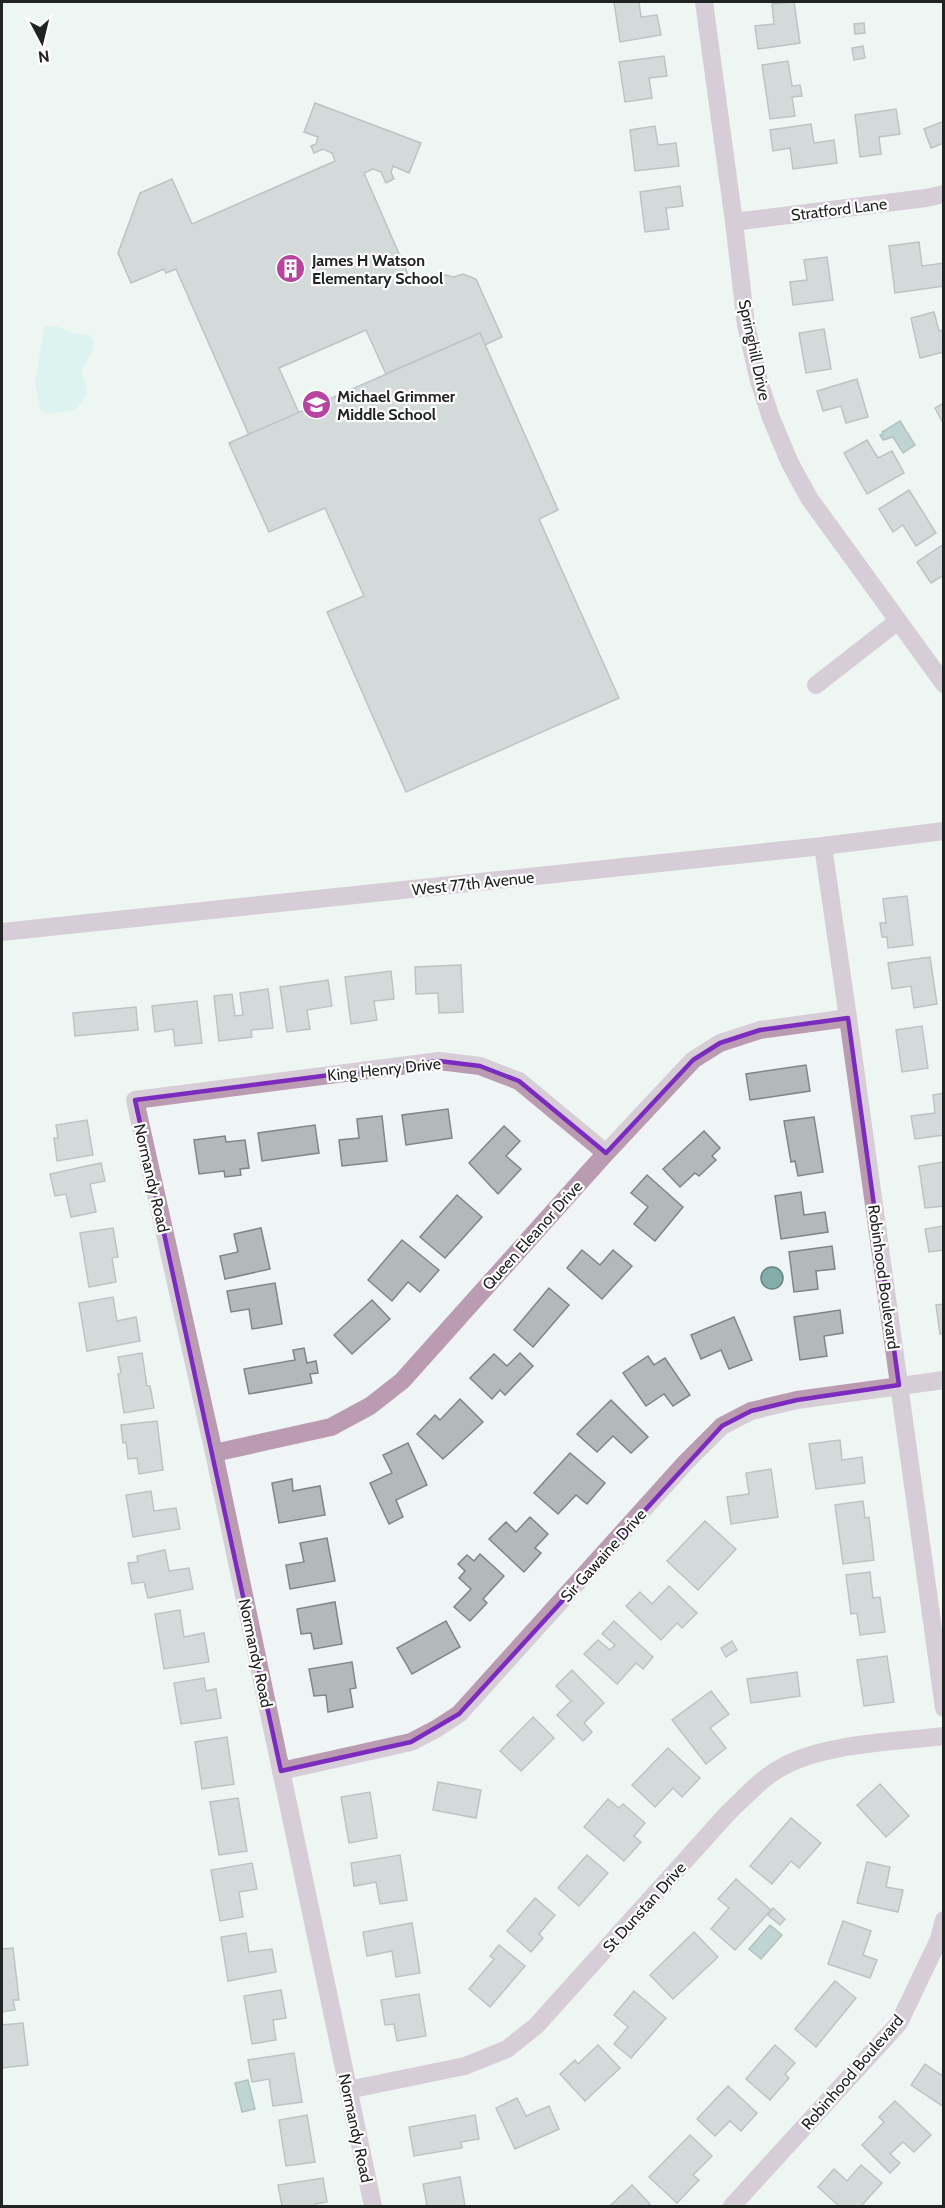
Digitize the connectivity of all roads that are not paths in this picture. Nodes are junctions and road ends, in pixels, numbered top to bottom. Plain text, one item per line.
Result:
1 (704, 2) edge
2 (944, 194) edge
3 (734, 222) junction
4 (898, 621) junction
5 (944, 684) edge
6 (816, 685) dead end
7 (944, 831) edge
8 (822, 846) junction
9 (2, 932) edge
10 (848, 1018) junction
11 (135, 1100) joint
12 (606, 1153) junction
13 (944, 1380) edge
14 (898, 1385) junction
15 (214, 1453) junction
16 (944, 1708) edge
17 (944, 1736) edge
18 (281, 1771) junction
19 (944, 1920) edge
20 (348, 2090) junction
21 (373, 2206) edge
22 (732, 2206) edge

1 - 3 street, Springhill Drive
2 - 3 street, Stratford Lane
3 - 4 street, Springhill Drive
4 - 5 street, Springhill Drive
4 - 6 street
7 - 8 street, West 77th Avenue
8 - 9 street, West 77th Avenue
8 - 10 street, Robinhood Boulevard
10 - 12 street, Queen Eleanor Drive
10 - 14 street, Robinhood Boulevard
11 - 12 street, King Henry Drive
11 - 15 street, Normandy Road
12 - 15 street, Queen Eleanor Drive
13 - 14 street, Sir Gawaine Drive
14 - 16 street, Robinhood Boulevard
14 - 18 street, Sir Gawaine Drive
15 - 18 street, Normandy Road
17 - 20 street, St Dunstan Drive
18 - 20 street, Normandy Road
19 - 22 street, Robinhood Boulevard
20 - 21 street, Normandy Road

